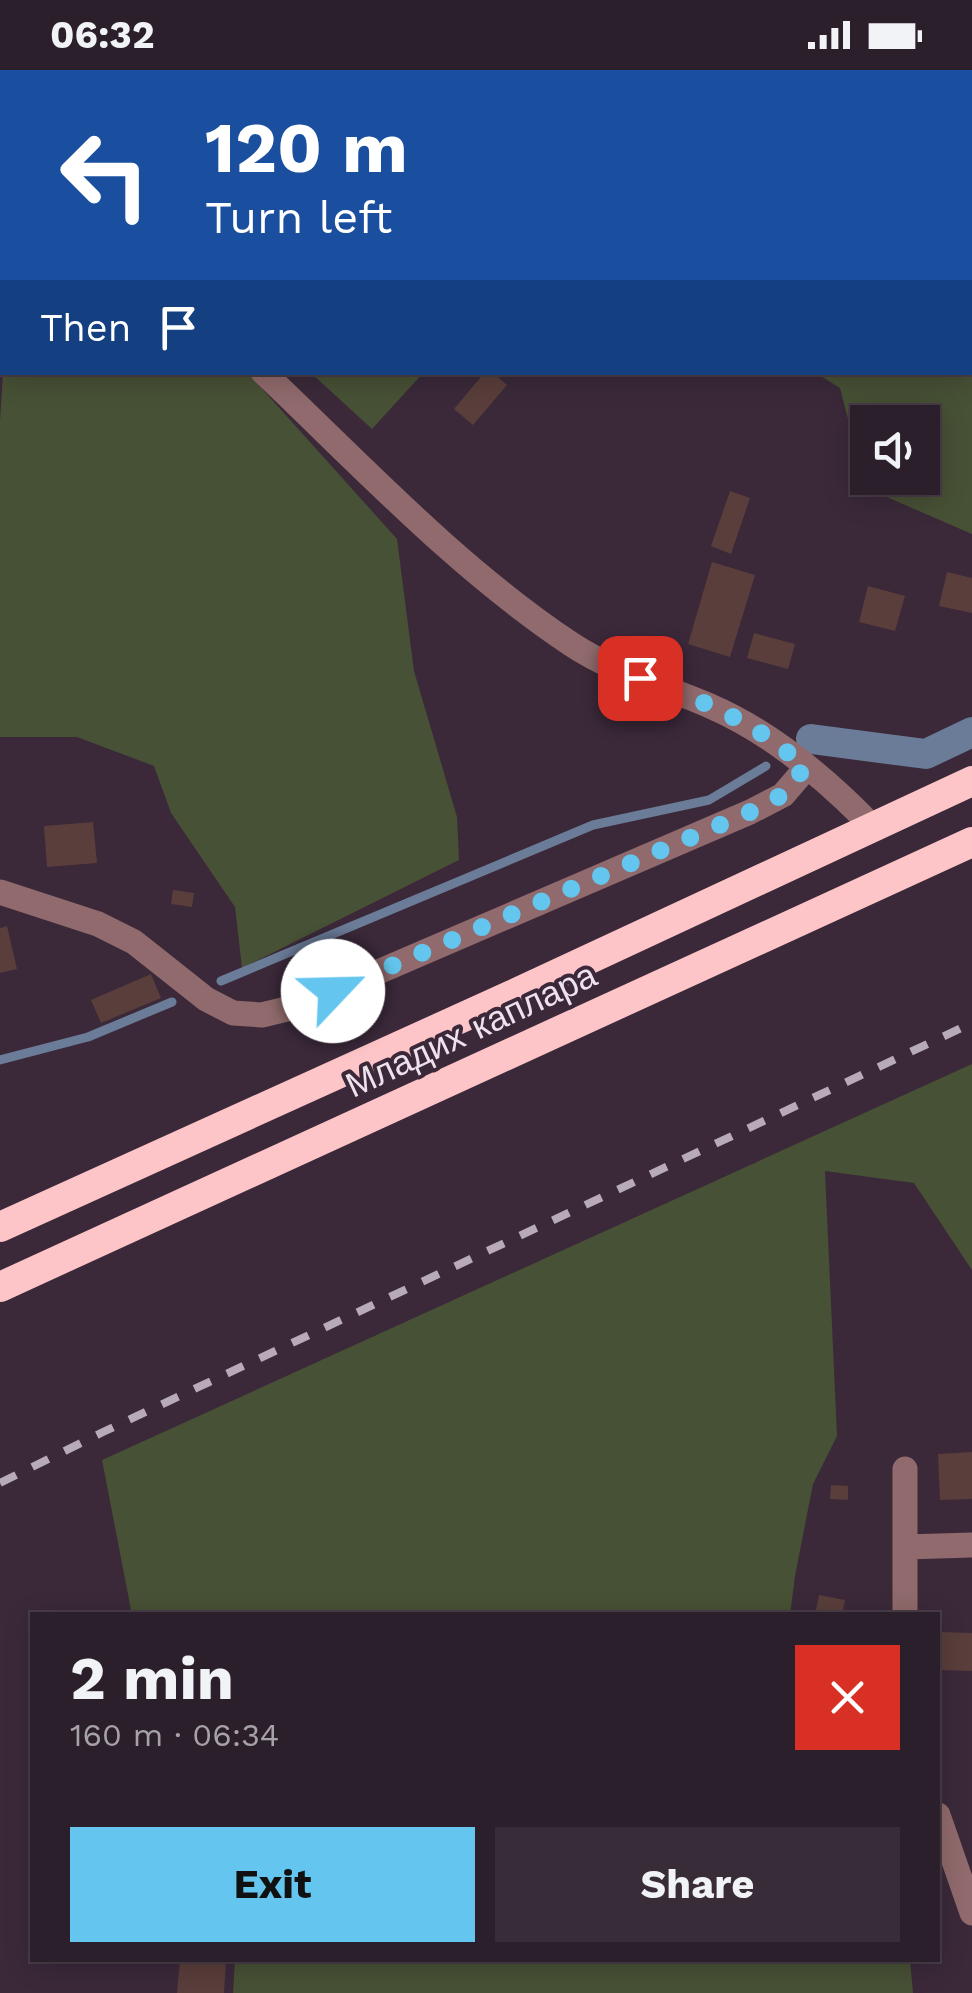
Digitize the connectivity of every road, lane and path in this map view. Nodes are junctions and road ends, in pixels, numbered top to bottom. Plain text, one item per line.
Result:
1 (266, 375) edge
2 (806, 766) junction
3 (972, 782) edge
4 (863, 817) dead end
5 (972, 842) edge
6 (0, 892) edge
7 (0, 1226) edge
8 (0, 1286) edge
9 (905, 1469) dead end
10 (972, 1546) edge
11 (905, 1547) junction
12 (905, 1612) edge
13 (940, 1820) edge
14 (972, 1913) edge

1 - 2 street
2 - 4 street
2 - 6 street
3 - 7 highway, Младих каплара
5 - 8 highway, Младих каплара
9 - 11 street
10 - 11 street
11 - 12 street
13 - 14 street

